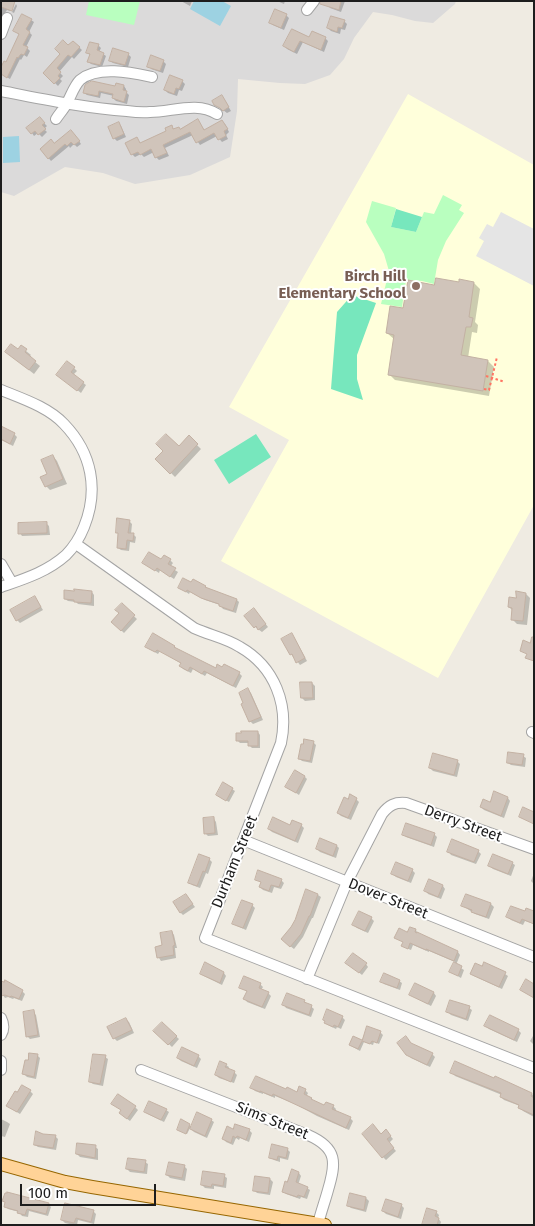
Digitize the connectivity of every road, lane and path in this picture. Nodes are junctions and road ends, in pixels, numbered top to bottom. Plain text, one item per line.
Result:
1 (7, 18) dead end
2 (1, 34) edge
3 (152, 77) dead end
4 (1, 91) edge
5 (67, 104) junction
6 (217, 114) dead end
7 (56, 120) dead end
8 (497, 357) dead end
9 (486, 376) dead end
10 (492, 378) junction
11 (506, 382) dead end
12 (484, 389) dead end
13 (1, 390) edge
14 (76, 544) junction
15 (1, 564) edge
16 (12, 583) junction
17 (1, 587) edge
18 (243, 840) junction
19 (534, 849) edge
20 (347, 882) junction
21 (534, 957) edge
22 (307, 979) junction
23 (1, 1018) edge
24 (1, 1036) edge
25 (1, 1061) edge
26 (534, 1068) edge
27 (1, 1070) edge
28 (141, 1070) dead end
29 (1, 1164) edge
30 (322, 1224) edge

1 - 2 street
3 - 5 street
4 - 5 street
5 - 6 street
5 - 7 street
8 - 10 path
9 - 10 path
10 - 11 path
10 - 12 path
13 - 14 street
14 - 16 street
14 - 18 street, Durham Street
15 - 16 street
16 - 17 street
18 - 20 street, Dover Street
18 - 22 street, Durham Street
19 - 20 street, Derry Street
20 - 21 street, Dover Street
20 - 22 street
22 - 26 street, Durham Street
23 - 24 street
25 - 27 street
28 - 30 street, Sims Street
29 - 30 main road

